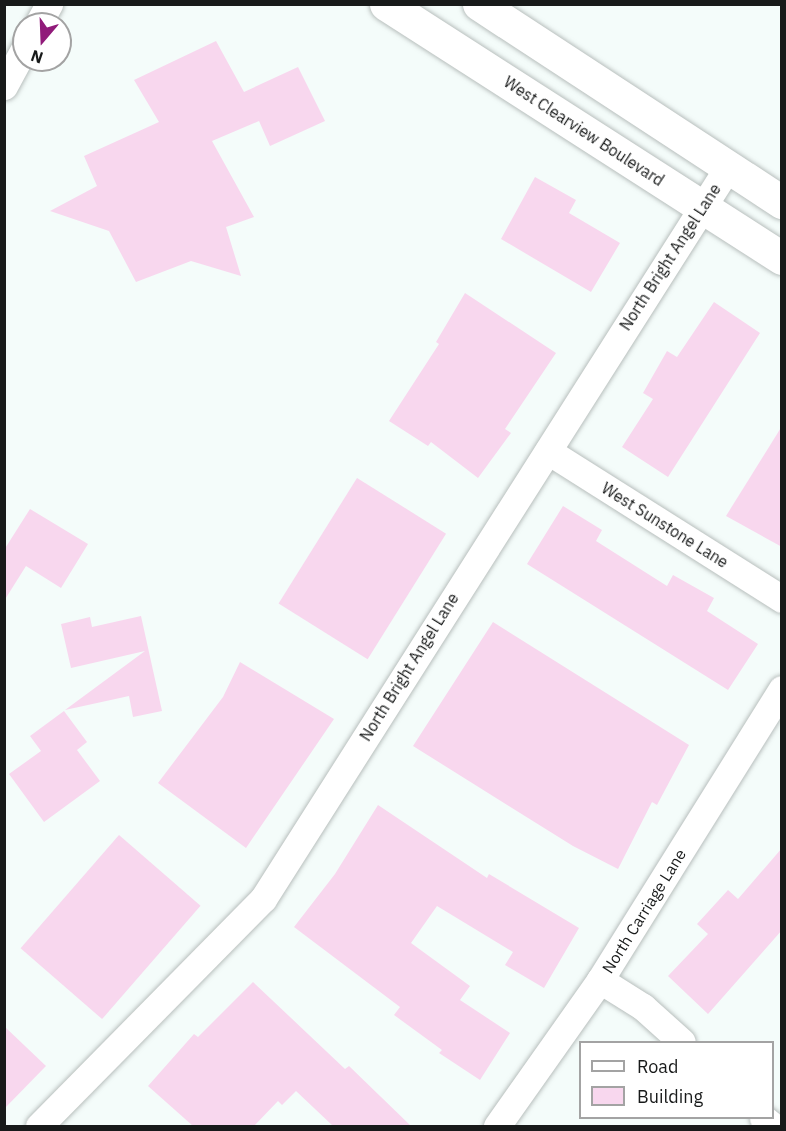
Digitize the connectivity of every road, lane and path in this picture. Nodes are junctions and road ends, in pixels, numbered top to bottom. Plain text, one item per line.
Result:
1 (386, 4) edge
2 (479, 4) edge
3 (12, 71) edge
4 (4, 86) edge
5 (728, 167) junction
6 (782, 202) edge
7 (703, 207) junction
8 (782, 258) edge
9 (548, 451) junction
10 (782, 599) edge
11 (782, 689) edge
12 (600, 980) junction
13 (681, 1041) edge
14 (39, 1126) edge
15 (497, 1126) edge

1 - 7 street, West Clearview Boulevard
2 - 5 street
3 - 4 street
5 - 6 street
5 - 7 street, North Bright Angel Lane
7 - 8 street, West Clearview Boulevard
7 - 9 street, North Bright Angel Lane
9 - 10 street, West Sunstone Lane
9 - 14 street, North Bright Angel Lane
11 - 12 street, North Carriage Lane
12 - 13 street
12 - 15 street, North Carriage Lane

